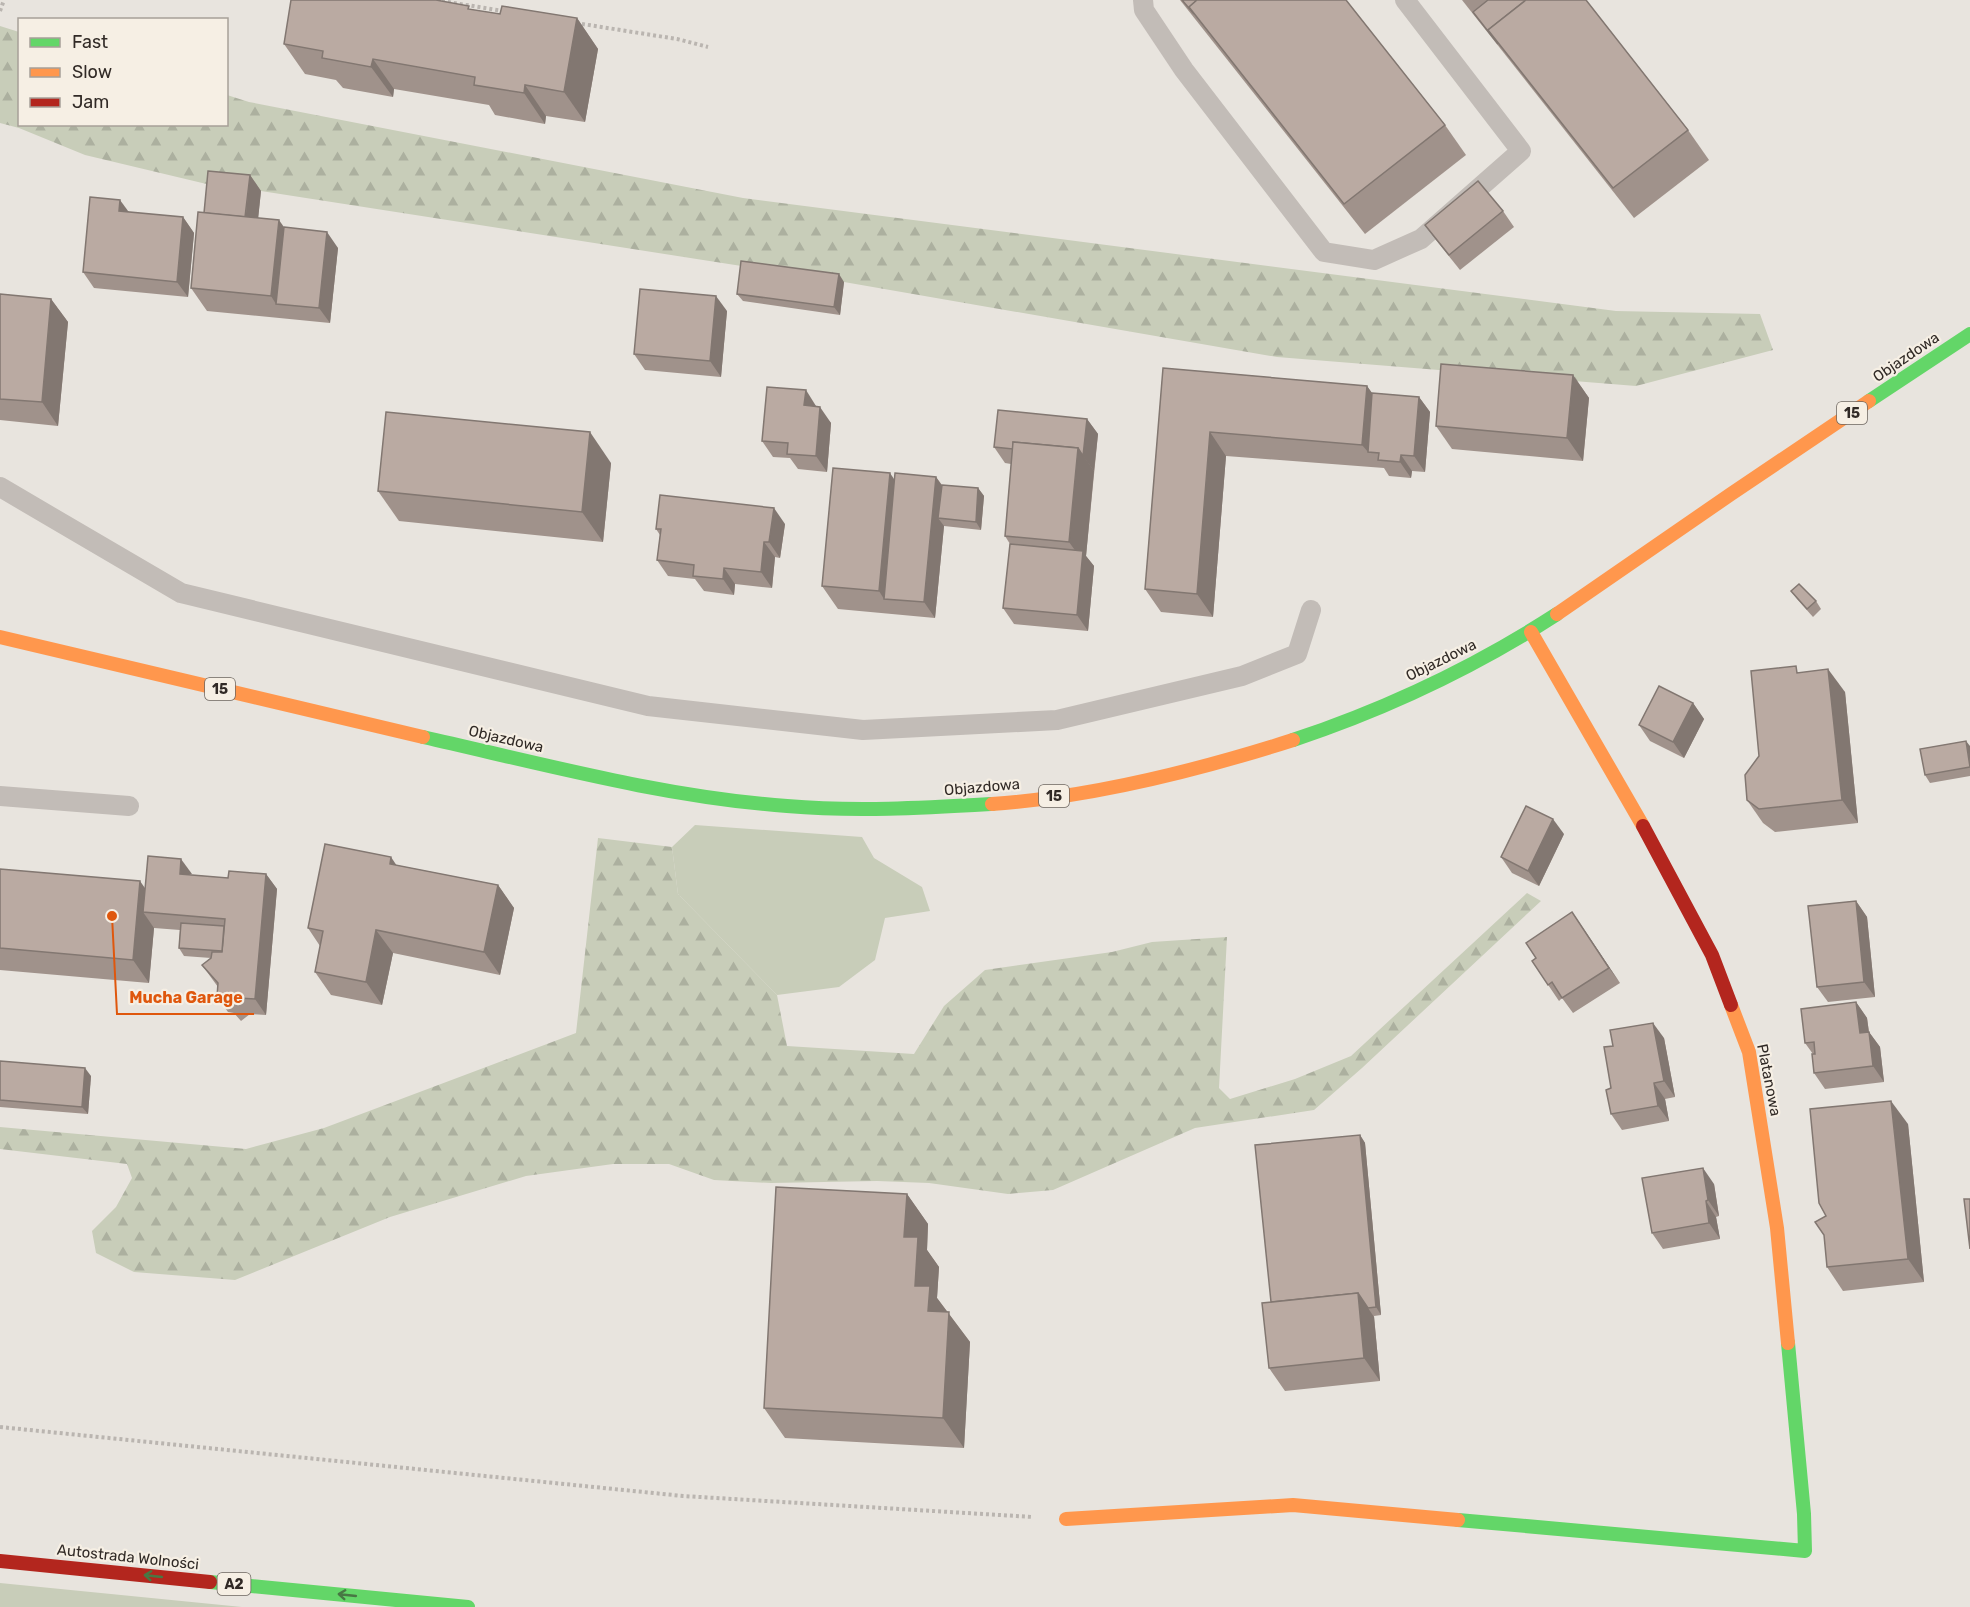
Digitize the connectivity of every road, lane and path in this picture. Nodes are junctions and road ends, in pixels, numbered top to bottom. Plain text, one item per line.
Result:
1 (3, 0) edge
2 (436, 0) edge
3 (481, 0) edge
4 (1143, 0) edge
5 (1405, 0) edge
6 (479, 7) junction
7 (0, 11) edge
8 (514, 13) edge
9 (572, 22) edge
10 (708, 47) dead end
11 (1970, 334) edge
12 (0, 487) edge
13 (1311, 610) dead end
14 (1531, 632) junction
15 (0, 638) edge
16 (0, 796) edge
17 (129, 806) dead end
18 (0, 1427) edge
19 (1066, 1519) joint
20 (0, 1561) edge
21 (468, 1607) edge

1 - 7 path
2 - 6 path
3 - 6 path
4 - 5 lane
6 - 8 path
9 - 10 path
11 - 14 main road, Objazdowa / 15
12 - 13 lane
14 - 15 main road, Objazdowa / 15
14 - 19 main road, Platanowa
16 - 17 lane
18 - 19 path
21 -> 20 main road, Autostrada Wolności / A2

